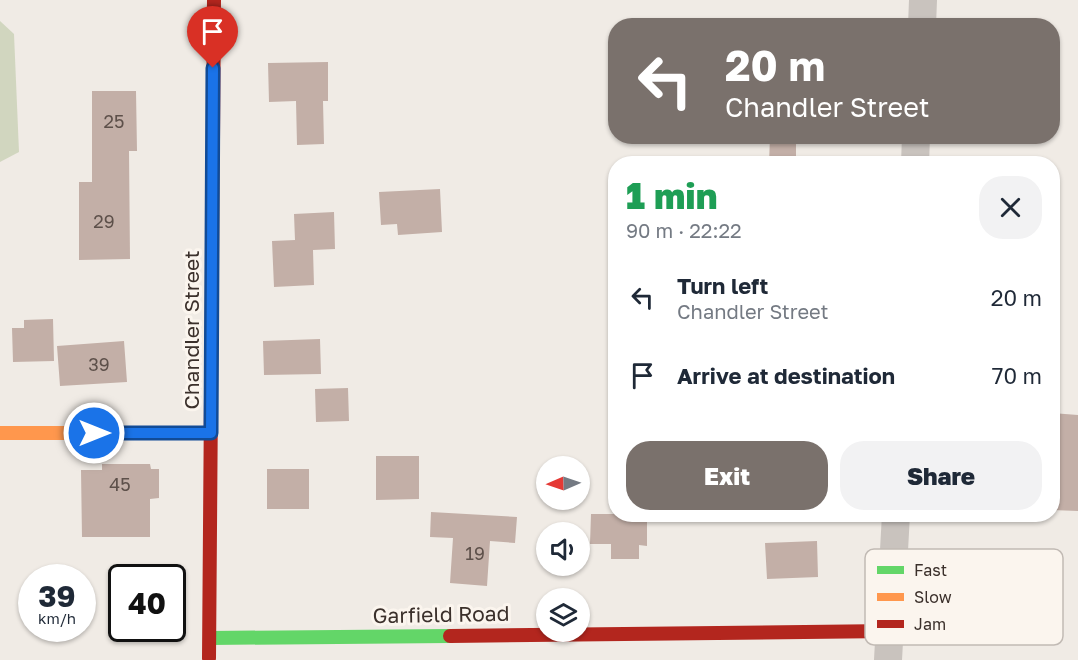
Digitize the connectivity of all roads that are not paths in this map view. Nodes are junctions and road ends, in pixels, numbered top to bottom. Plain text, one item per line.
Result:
1 (214, 0) edge
2 (924, 0) edge
3 (923, 18) edge
4 (0, 433) edge
5 (211, 433) junction
6 (896, 522) edge
7 (894, 549) edge
8 (865, 631) edge
9 (210, 638) junction
10 (889, 645) edge
11 (209, 660) edge
12 (888, 660) edge

1 - 5 street, Chandler Street
2 - 3 street
4 - 5 street
5 - 9 street, Chandler Street
6 - 7 street
8 - 9 street, Garfield Road
9 - 11 street, Chandler Street
10 - 12 street

